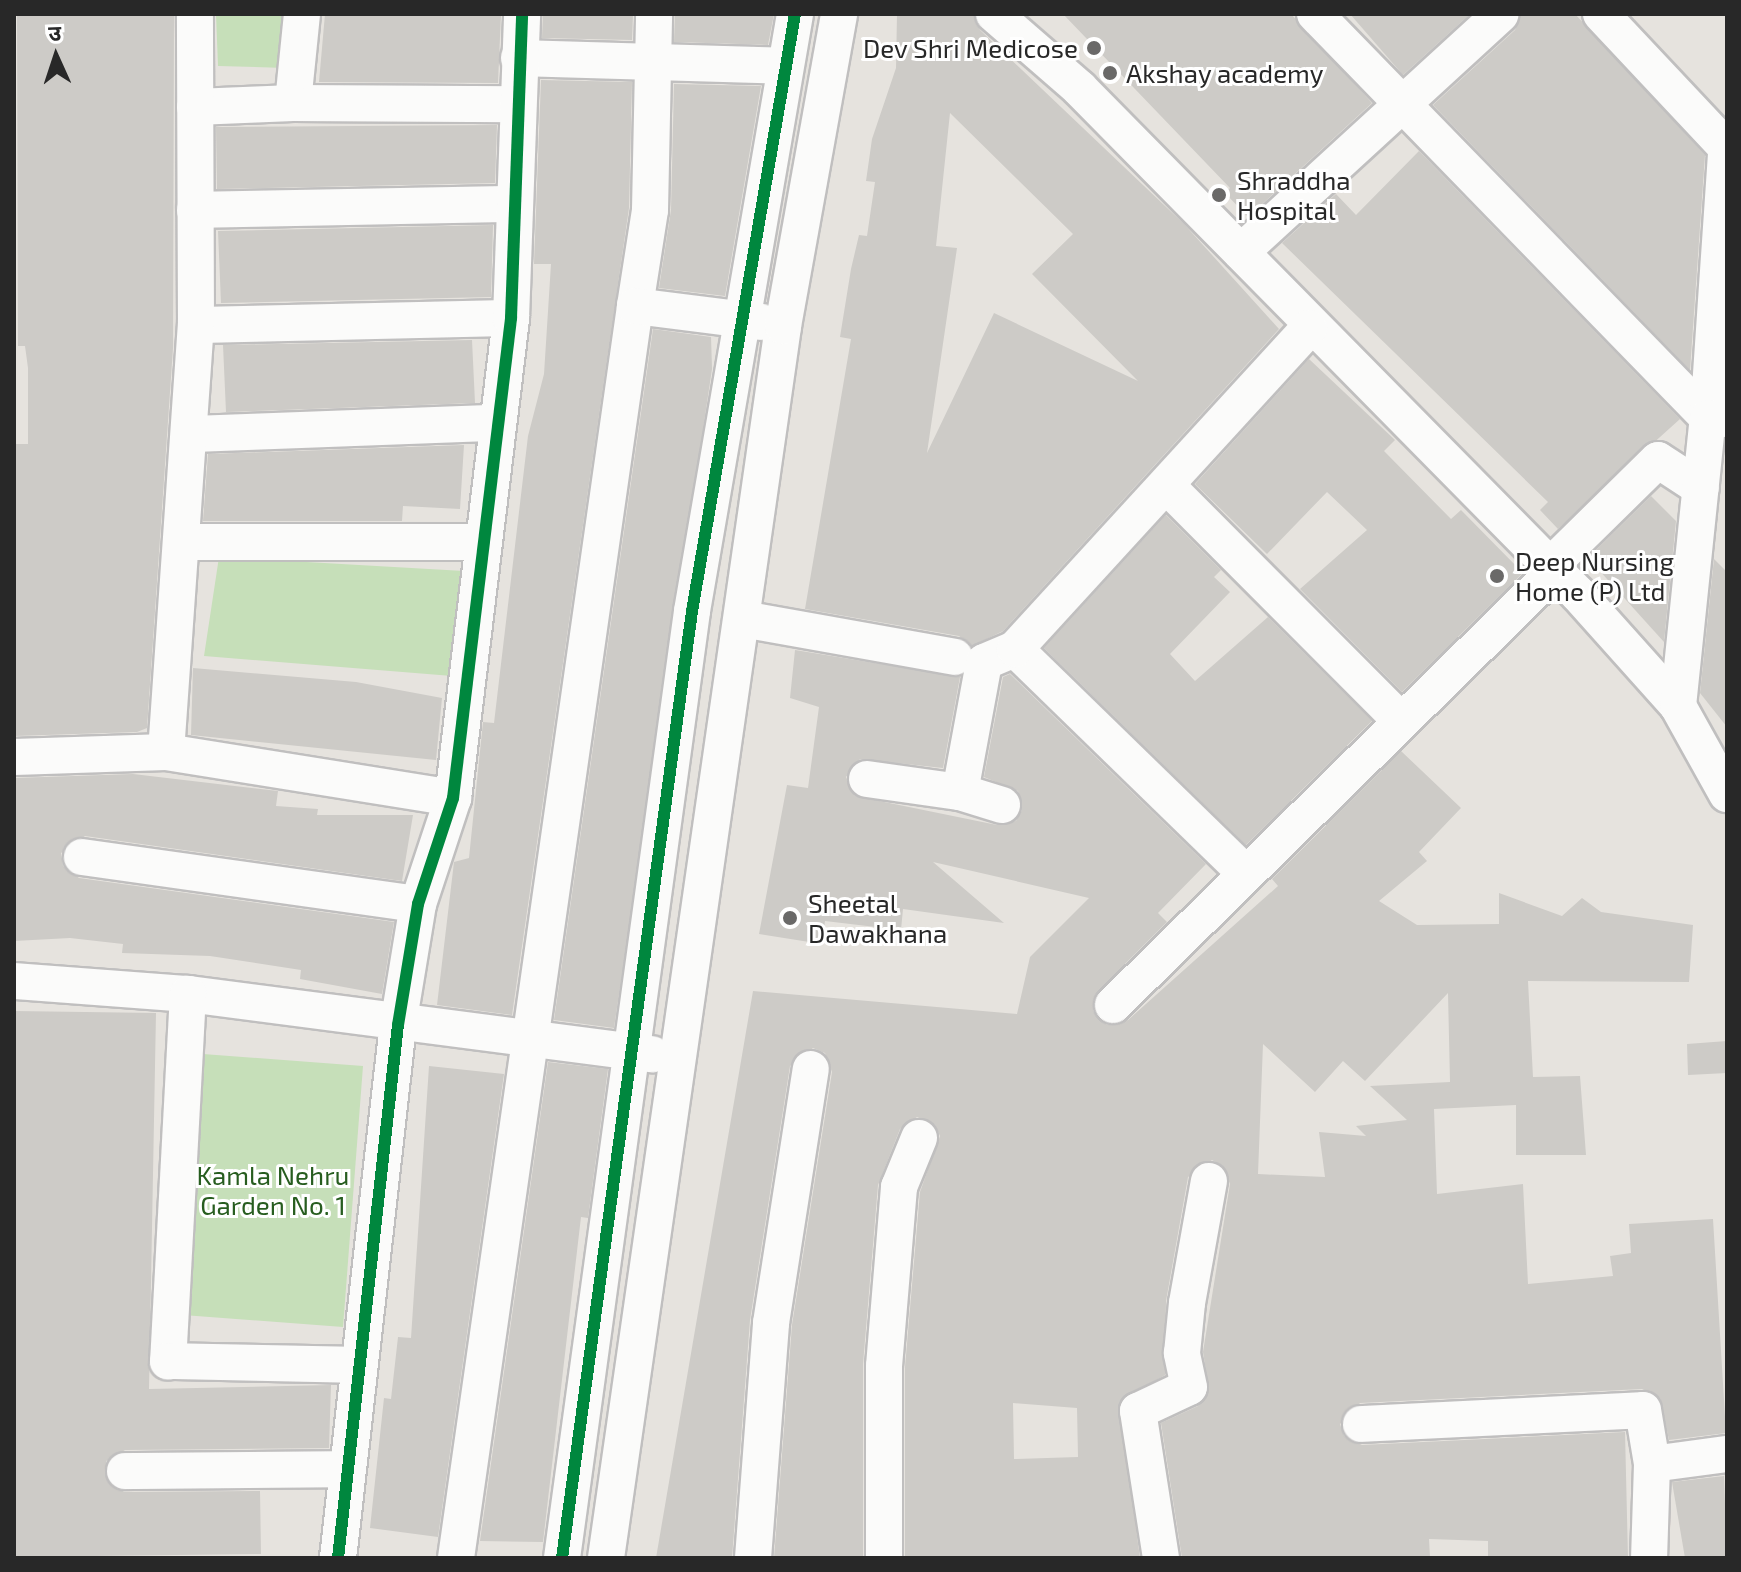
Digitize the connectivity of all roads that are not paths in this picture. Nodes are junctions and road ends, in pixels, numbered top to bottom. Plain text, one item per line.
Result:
1 (195, 14) edge
2 (302, 14) edge
3 (522, 14) edge
4 (654, 14) edge
5 (795, 14) edge
6 (839, 14) edge
7 (994, 14) edge
8 (1315, 14) edge
9 (1501, 14) edge
10 (1601, 14) edge
11 (519, 58) junction
12 (654, 59) junction
13 (783, 66) junction
14 (293, 103) junction
15 (516, 104) junction
16 (195, 107) junction
17 (1404, 109) junction
18 (1727, 139) edge
19 (1726, 147) edge
20 (514, 204) junction
21 (195, 210) junction
22 (1241, 252) junction
23 (635, 306) junction
24 (511, 318) junction
25 (740, 319) junction
26 (196, 325) junction
27 (783, 326) junction
28 (1309, 328) junction
29 (1718, 418) edge
30 (498, 423) junction
31 (191, 434) junction
32 (1168, 487) junction
33 (1701, 488) junction
34 (186, 542) junction
35 (482, 542) junction
36 (1552, 568) junction
37 (742, 619) junction
38 (1015, 649) junction
39 (955, 657) dead end
40 (1678, 706) junction
41 (1401, 721) junction
42 (166, 752) junction
43 (14, 757) edge
44 (1723, 777) edge
45 (867, 779) dead end
46 (960, 792) junction
47 (453, 798) junction
48 (1002, 805) dead end
49 (82, 857) dead end
50 (657, 859) junction
51 (705, 866) junction
52 (1245, 873) junction
53 (418, 904) junction
54 (14, 981) edge
55 (188, 994) junction
56 (1113, 1005) dead end
57 (398, 1025) junction
58 (526, 1040) junction
59 (629, 1051) junction
60 (677, 1057) junction
61 (811, 1069) dead end
62 (919, 1138) dead end
63 (1209, 1181) dead end
64 (357, 1365) junction
65 (1361, 1424) dead end
66 (1727, 1454) edge
67 (1652, 1464) junction
68 (345, 1469) junction
69 (125, 1471) dead end
70 (338, 1558) edge
71 (456, 1558) edge
72 (562, 1558) edge
73 (606, 1558) edge
74 (753, 1558) edge
75 (884, 1558) edge
76 (1161, 1558) edge
77 (1649, 1558) edge

1 - 16 street
2 - 14 street
3 - 11 street
4 - 12 street
5 - 13 street
6 - 27 street
7 - 22 street
8 - 17 street
9 - 17 street
10 - 19 street
11 - 12 street
11 - 15 street
12 - 13 street
12 - 23 street
13 - 25 street
14 - 15 street
14 - 16 street
15 - 20 street
16 - 21 street
17 - 22 street
17 - 29 street
18 - 19 street
19 - 29 street
20 - 21 street
20 - 24 street
21 - 26 street
22 - 28 street
23 - 25 street
23 - 58 street
24 - 26 street
24 - 30 street
25 - 27 street
25 - 50 street
26 - 31 street
27 - 37 street
28 - 32 street
28 - 36 street
29 - 33 street
30 - 31 street
30 - 35 street
31 - 34 street
32 - 38 street
32 - 41 street
33 - 36 street
33 - 40 street
34 - 35 street
34 - 42 street
35 - 47 street
36 - 40 street
36 - 41 street
37 - 39 street
37 - 51 street
38 - 46 street
38 - 52 street
40 - 44 street
41 - 52 street
42 - 43 street
42 - 47 street
45 - 46 street
46 - 48 street
47 - 53 street
49 - 53 street
50 - 51 street
50 - 59 street
51 - 60 street
52 - 56 street
53 - 57 street
54 - 55 street
55 - 57 street
55 - 64 street
57 - 58 street
57 - 64 street
58 - 59 street
58 - 71 street
59 - 60 street
59 - 72 street
60 - 73 street
61 - 74 street
62 - 75 street
63 - 76 street
64 - 68 street
65 - 67 street
66 - 67 street
67 - 77 street
68 - 69 street
68 - 70 street

